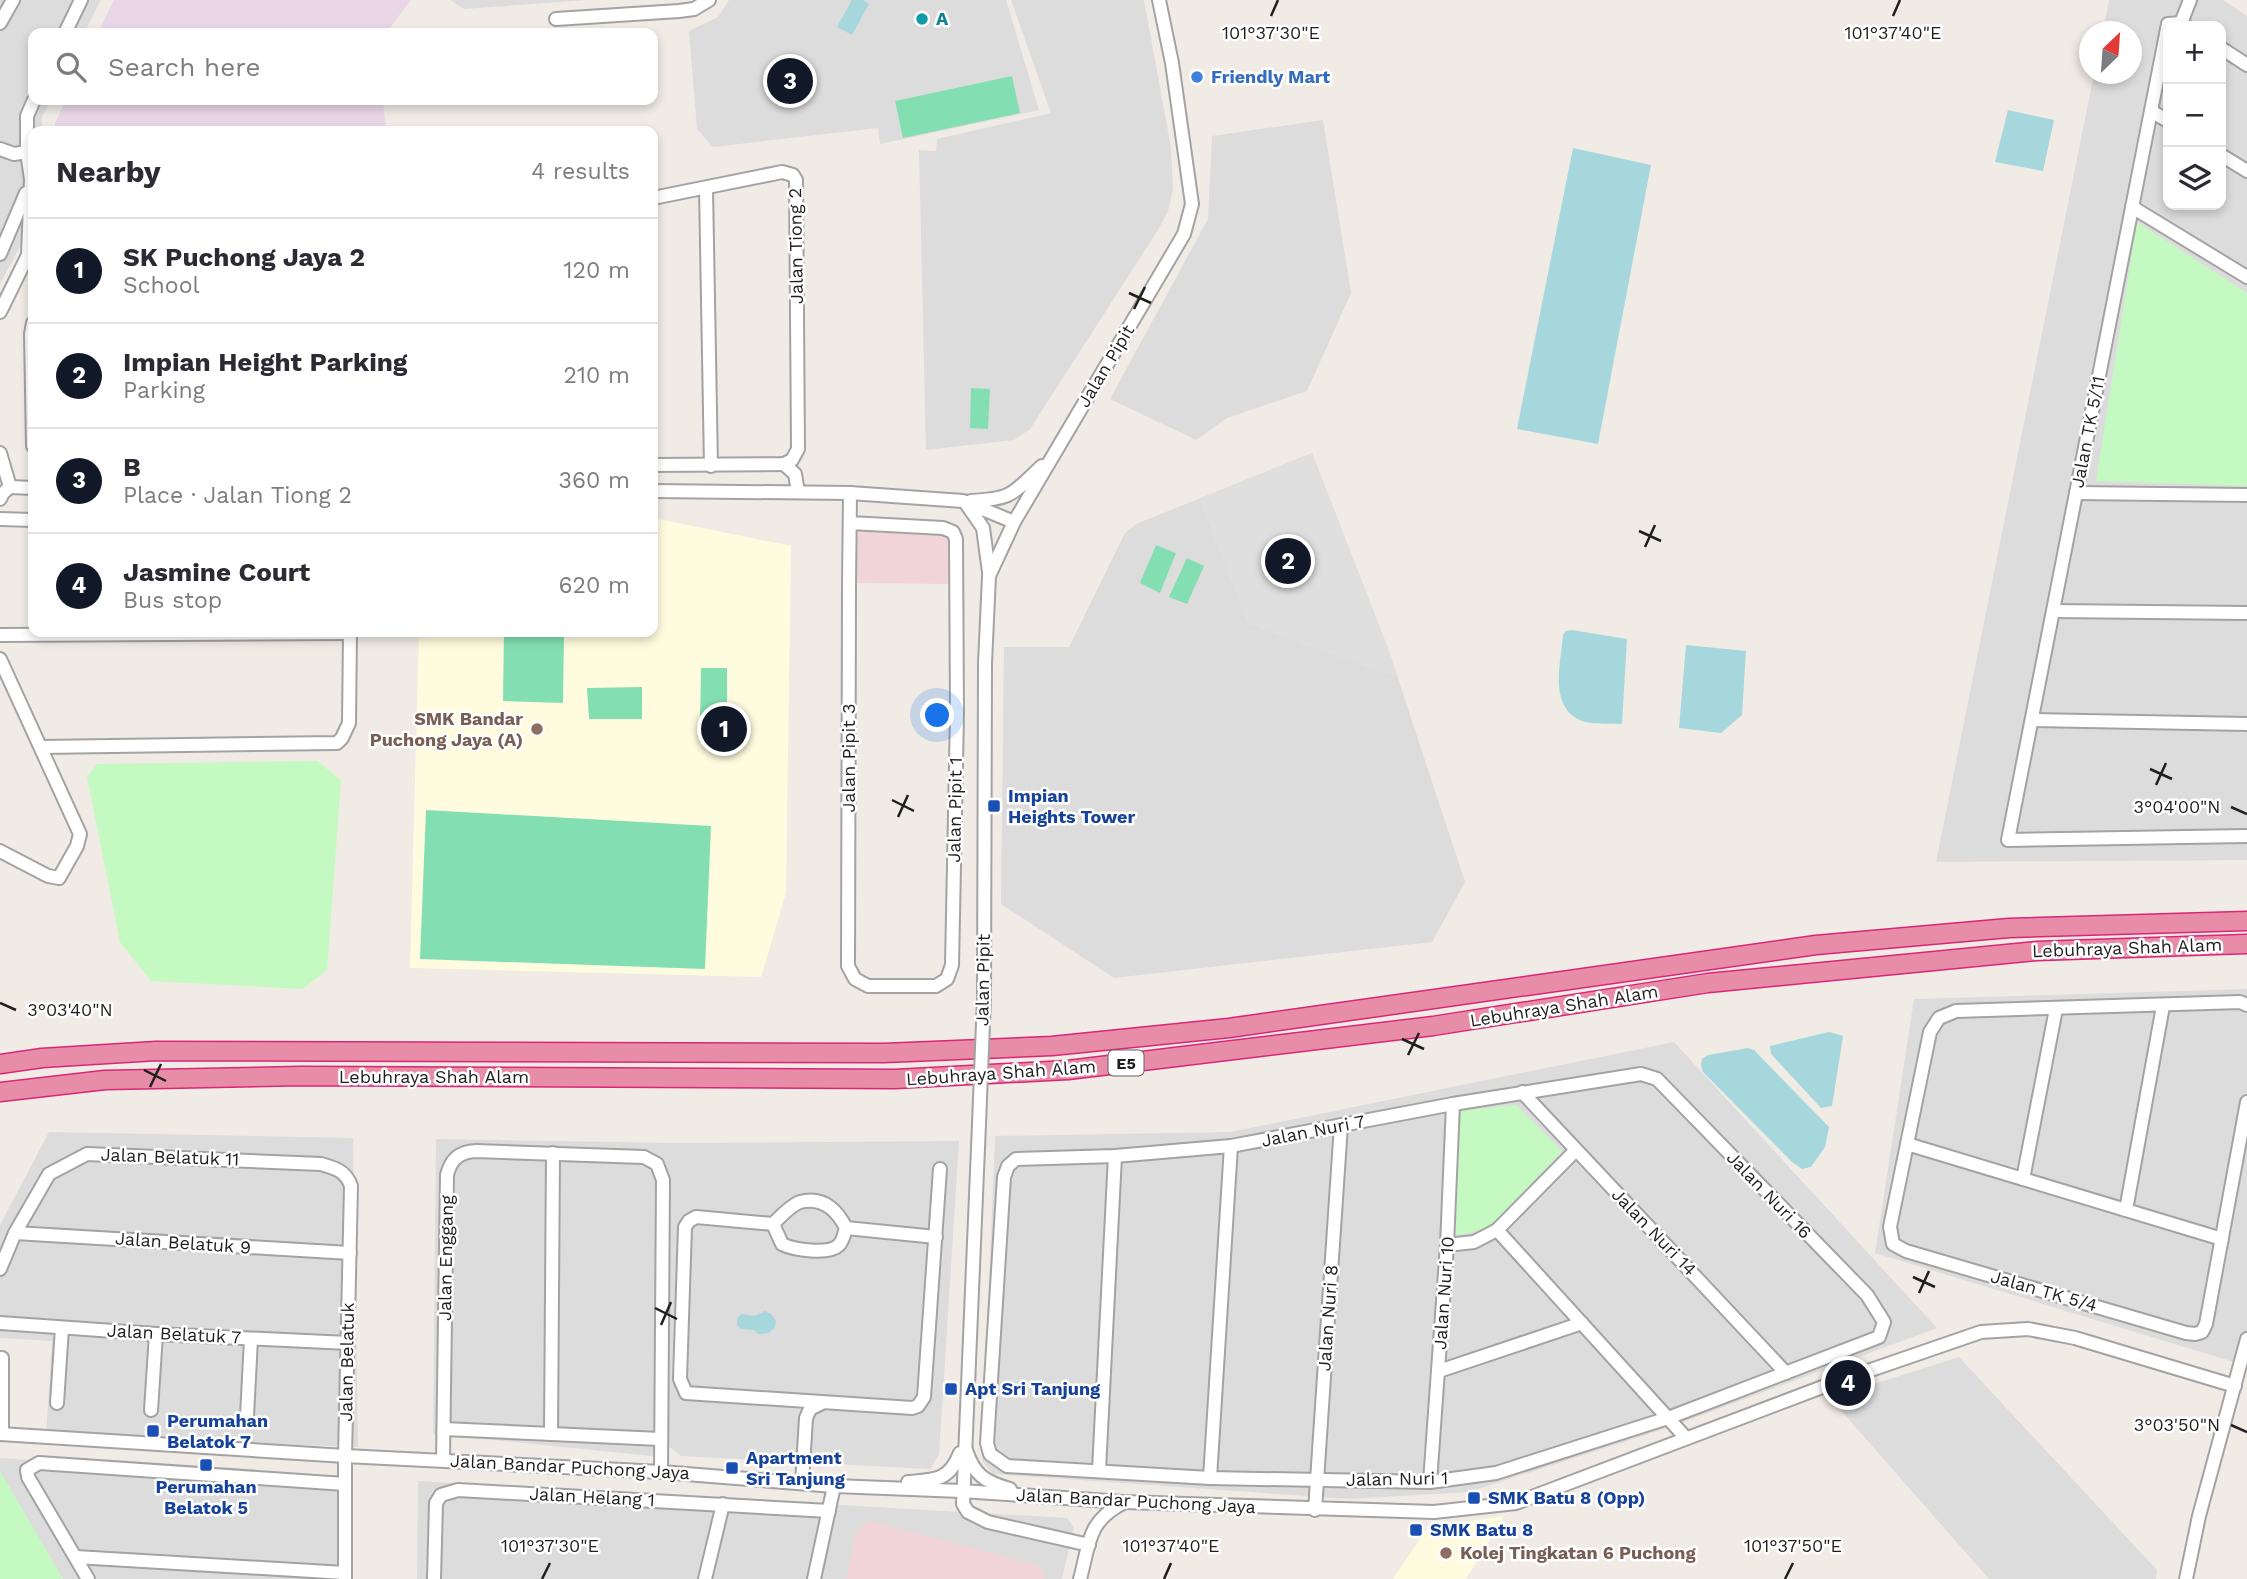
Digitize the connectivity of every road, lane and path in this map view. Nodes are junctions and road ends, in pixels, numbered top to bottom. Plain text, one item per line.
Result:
1 (13, 0) edge
2 (81, 0) edge
3 (709, 0) edge
4 (1159, 0) edge
5 (2190, 0) edge
6 (556, 19) dead end
7 (2180, 21) edge
8 (0, 23) edge
9 (67, 28) edge
10 (2226, 51) edge
11 (2247, 65) edge
12 (2163, 72) edge
13 (32, 105) edge
14 (2151, 111) junction
15 (2163, 118) edge
16 (0, 149) edge
17 (27, 152) junction
18 (2226, 158) edge
19 (28, 159) edge
20 (2247, 171) edge
21 (28, 188) edge
22 (706, 188) junction
23 (658, 197) edge
24 (2132, 207) junction
25 (0, 254) edge
26 (28, 256) edge
27 (2247, 277) edge
28 (0, 312) edge
29 (0, 453) edge
30 (1055, 453) junction
31 (788, 462) junction
32 (658, 465) edge
33 (711, 466) junction
34 (10, 487) junction
35 (28, 488) edge
36 (658, 491) edge
37 (798, 492) junction
38 (850, 493) junction
39 (2076, 493) junction
40 (2247, 495) edge
41 (0, 499) edge
42 (963, 501) junction
43 (0, 519) edge
44 (28, 520) edge
45 (1014, 522) junction
46 (849, 523) junction
47 (989, 576) junction
48 (2053, 611) junction
49 (2247, 613) edge
50 (0, 635) edge
51 (28, 635) edge
52 (350, 637) edge
53 (0, 659) edge
54 (2032, 720) junction
55 (2247, 724) edge
56 (41, 747) junction
57 (2247, 836) edge
58 (0, 851) edge
59 (2247, 921) edge
60 (2247, 944) edge
61 (895, 986) joint
62 (2247, 1005) edge
63 (2163, 1006) junction
64 (2056, 1009) junction
65 (0, 1064) edge
66 (1630, 1075) joint
67 (0, 1092) edge
68 (1522, 1092) junction
69 (2247, 1102) edge
70 (1453, 1104) junction
71 (1341, 1125) junction
72 (2245, 1129) edge
73 (1907, 1144) junction
74 (1231, 1146) junction
75 (1576, 1150) junction
76 (554, 1153) junction
77 (1115, 1156) junction
78 (321, 1164) joint
79 (940, 1169) dead end
80 (2023, 1179) junction
81 (2126, 1210) junction
82 (772, 1224) junction
83 (846, 1228) junction
84 (1497, 1230) junction
85 (15, 1233) junction
86 (936, 1237) junction
87 (2222, 1239) junction
88 (1447, 1245) junction
89 (350, 1253) junction
90 (0, 1269) edge
91 (0, 1324) edge
92 (1582, 1324) junction
93 (62, 1328) junction
94 (156, 1334) junction
95 (1879, 1337) joint
96 (251, 1339) junction
97 (2247, 1339) edge
98 (348, 1343) junction
99 (2, 1358) dead end
100 (1439, 1371) junction
101 (1786, 1373) junction
102 (2235, 1386) junction
103 (788, 1401) junction
104 (57, 1403) dead end
105 (822, 1403) junction
106 (151, 1410) dead end
107 (247, 1416) dead end
108 (1668, 1418) junction
109 (806, 1419) junction
110 (444, 1429) junction
111 (1, 1434) edge
112 (551, 1434) junction
113 (660, 1438) junction
114 (1686, 1438) junction
115 (964, 1442) junction
116 (987, 1443) joint
117 (345, 1456) junction
118 (443, 1460) junction
119 (1099, 1470) junction
120 (661, 1472) junction
121 (1210, 1478) junction
122 (1317, 1479) junction
123 (1430, 1482) junction
124 (802, 1483) junction
125 (345, 1484) junction
126 (834, 1486) junction
127 (850, 1487) junction
128 (961, 1491) junction
129 (1034, 1496) junction
130 (1124, 1502) junction
131 (723, 1504) junction
132 (1315, 1510) junction
133 (829, 1511) junction
134 (1089, 1545) junction
135 (76, 1557) junction
136 (345, 1576) edge
137 (88, 1579) edge
138 (434, 1579) edge
139 (705, 1579) edge
140 (814, 1579) edge
141 (1080, 1579) edge
142 (2186, 1579) edge

1 - 8 street
2 - 9 street
3 - 6 street
4 - 30 street, Jalan Pipit
5 - 7 street, Jalan TK 5/11
10 - 11 street
12 - 14 street, Jalan TK 5/11
13 - 17 street
14 - 15 street
14 - 24 street, Jalan TK 5/11
16 - 17 street
17 - 19 street
18 - 20 street
21 - 25 street
22 - 23 street, Jalan Tiong 2
22 - 31 street, Jalan Tiong 2
22 - 33 street
24 - 27 street
24 - 39 street, Jalan TK 5/11
26 - 28 street
29 - 34 street
30 - 42 street
30 - 45 street, Jalan Pipit
31 - 33 street
31 - 37 street
32 - 33 street
34 - 35 street
34 - 41 street
36 - 37 street
37 - 38 street
38 - 42 street
38 - 46 street, Jalan Pipit 3
39 - 40 street
39 - 48 street, Jalan TK 5/11
42 - 45 street
42 - 47 street
43 - 44 street
45 - 47 street, Jalan Pipit
46 - 61 street, Jalan Pipit 3
46 - 61 street, Jalan Pipit 1
47 - 115 street, Jalan Pipit, bridge
48 - 49 street
48 - 54 street, Jalan TK 5/11
50 - 51 street
52 - 56 street
53 - 56 street
54 - 55 street
54 - 57 street, Jalan TK 5/11
56 - 58 street
59 - 65 highway, Lebuhraya Shah Alam / E5
60 - 67 highway, Lebuhraya Shah Alam / E5
62 - 63 street
63 - 64 street
63 - 81 street
64 - 73 street
64 - 80 street
66 - 68 street, Jalan Nuri 7
66 - 95 street, Jalan Nuri 16
68 - 70 street, Jalan Nuri 7
68 - 75 street, Jalan Nuri 14
69 - 72 street
70 - 71 street, Jalan Nuri 7
70 - 88 street, Jalan Nuri 10
71 - 74 street, Jalan Nuri 7
71 - 122 street, Jalan Nuri 8
72 - 87 street
73 - 80 street
73 - 87 street, Jalan TK 5/4
74 - 77 street, Jalan Nuri 7
74 - 121 street
75 - 84 street
75 - 101 street, Jalan Nuri 14
76 - 110 street, Jalan Enggang
76 - 112 street
76 - 113 street, Jalan Enggang
77 - 116 street, Jalan Nuri 7
77 - 119 street
78 - 85 street, Jalan Belatuk 11
78 - 89 street, Jalan Belatuk
79 - 86 street
80 - 81 street
81 - 87 street
82 - 83 street
82 - 83 street
82 - 103 street
83 - 86 street
84 - 88 street
84 - 92 street
85 - 89 street, Jalan Belatuk 9
85 - 90 street
86 - 105 street
88 - 100 street, Jalan Nuri 10
89 - 98 street, Jalan Belatuk
91 - 93 street, Jalan Belatuk 7
92 - 100 street
92 - 108 street
93 - 94 street, Jalan Belatuk 7
93 - 104 street
94 - 96 street, Jalan Belatuk 7
94 - 106 street
95 - 101 street, Jalan Nuri 1
96 - 98 street, Jalan Belatuk 7
96 - 107 street
97 - 102 street
98 - 117 street, Jalan Belatuk
99 - 111 street
100 - 123 street, Jalan Nuri 10
101 - 108 street, Jalan Nuri 1
102 - 114 street, Jalan Bandar Puchong Jaya
102 - 142 street
103 - 105 street
103 - 109 street
105 - 109 street
108 - 114 street
108 - 123 street, Jalan Nuri 1
109 - 124 street
110 - 112 street
110 - 118 street, Jalan Enggang
111 - 117 street, Jalan Bandar Puchong Jaya
112 - 113 street
113 - 120 street, Jalan Enggang
114 - 132 street, Jalan Bandar Puchong Jaya
115 - 127 street, Jalan Pipit
115 - 128 street, Jalan Pipit
115 - 129 street
116 - 119 street, Jalan Nuri 1
117 - 118 street, Jalan Bandar Puchong Jaya
117 - 125 street, Jalan Belatuk
118 - 120 street, Jalan Bandar Puchong Jaya
119 - 121 street, Jalan Nuri 1
120 - 124 street, Jalan Bandar Puchong Jaya
121 - 122 street, Jalan Nuri 1
122 - 123 street, Jalan Nuri 1
122 - 132 street, Jalan Nuri 8
124 - 126 street, Jalan Bandar Puchong Jaya
125 - 135 street
125 - 136 street, Jalan Belatuk
126 - 127 street, Jalan Bandar Puchong Jaya
126 - 133 street
127 - 128 street, Jalan Bandar Puchong Jaya
128 - 129 street, Jalan Bandar Puchong Jaya
128 - 134 street
129 - 130 street, Jalan Bandar Puchong Jaya
130 - 132 street, Jalan Bandar Puchong Jaya
130 - 134 street
131 - 133 street, Jalan Helang 1
131 - 138 street, Jalan Helang 1
131 - 139 street
133 - 140 street
134 - 141 street
135 - 136 street
135 - 137 street

